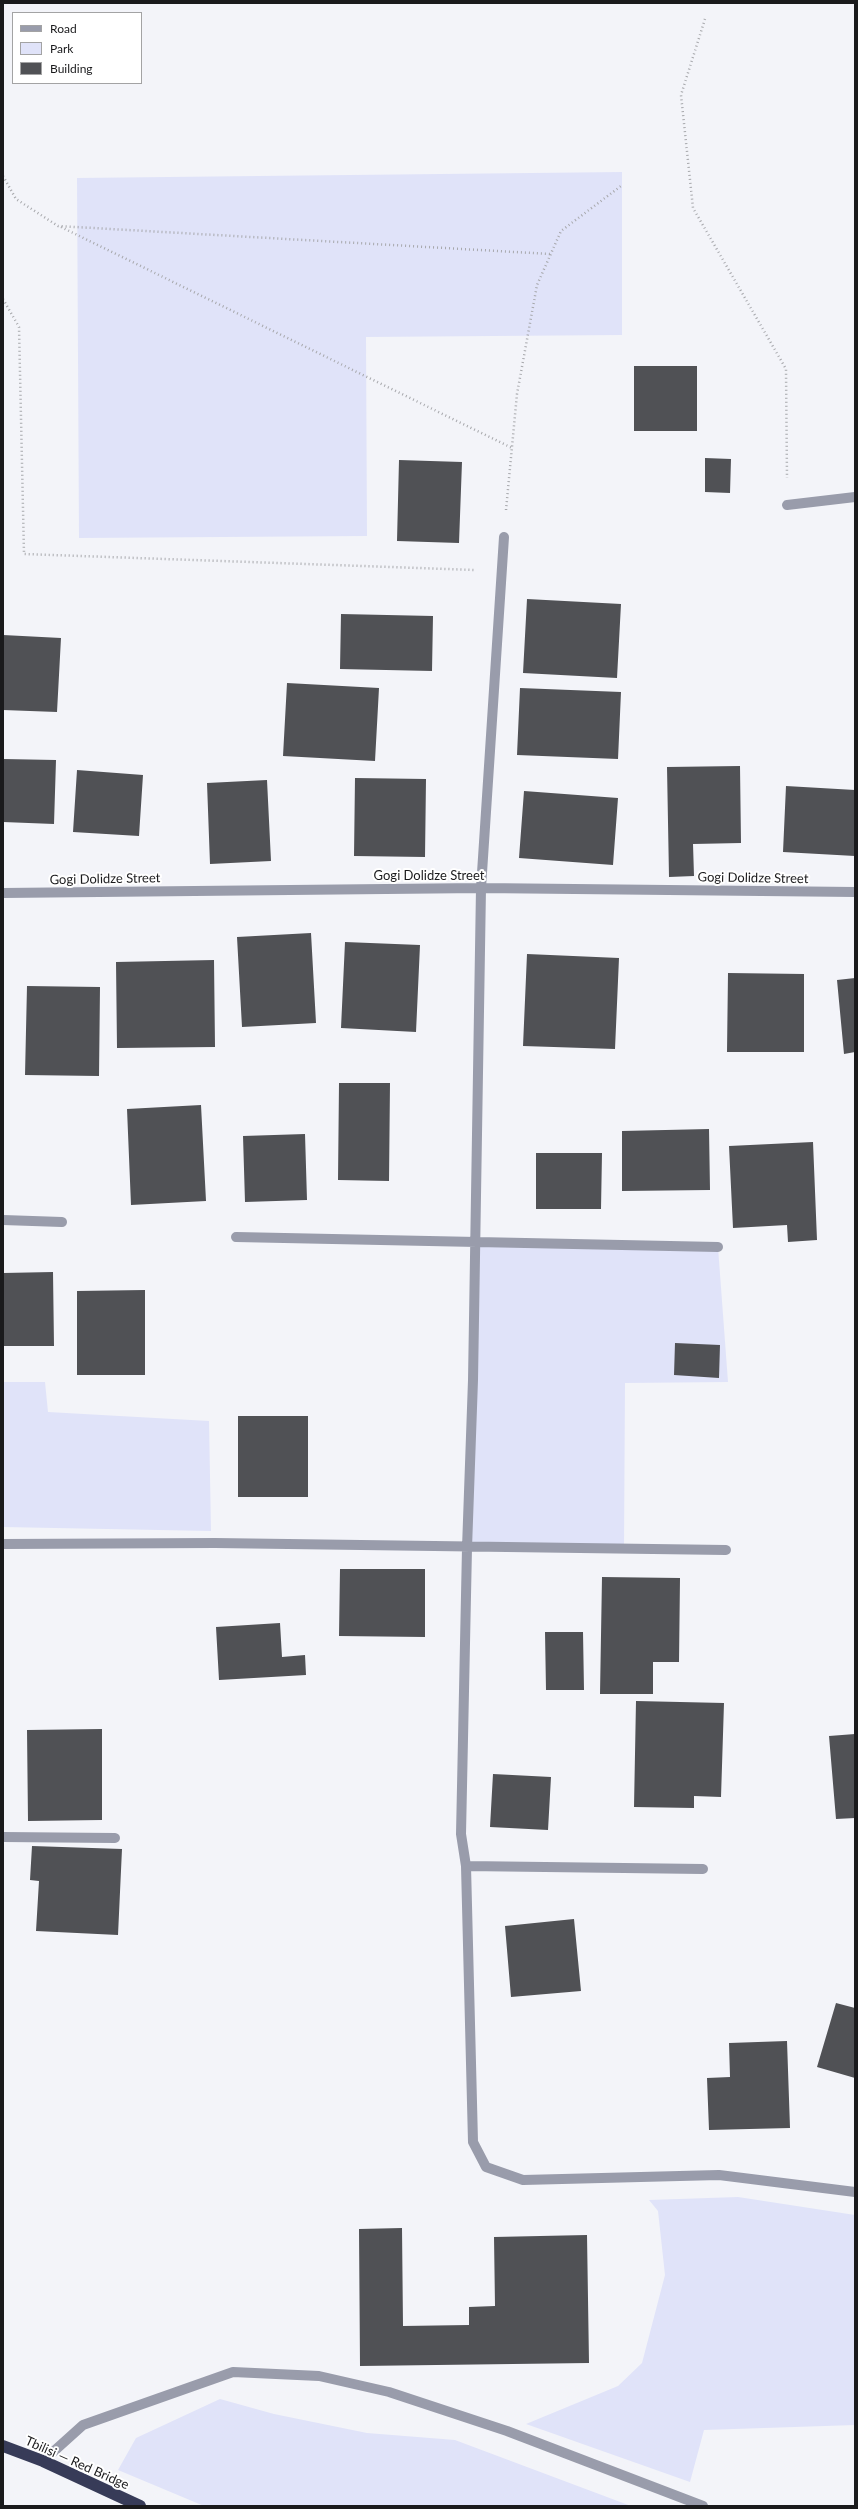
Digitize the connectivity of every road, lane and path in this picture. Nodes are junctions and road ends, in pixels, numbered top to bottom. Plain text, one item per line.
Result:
1 (705, 19) dead end
2 (3, 176) edge
3 (621, 186) dead end
4 (58, 226) junction
5 (550, 254) junction
6 (3, 299) edge
7 (512, 448) junction
8 (855, 497) edge
9 (787, 505) joint
10 (504, 537) joint
11 (503, 570) junction
12 (481, 888) junction
13 (855, 892) edge
14 (3, 893) edge
15 (3, 1220) edge
16 (62, 1222) dead end
17 (236, 1237) dead end
18 (475, 1242) junction
19 (718, 1247) dead end
20 (3, 1544) edge
21 (467, 1548) junction
22 (726, 1550) dead end
23 (3, 1837) edge
24 (115, 1838) dead end
25 (466, 1866) junction
26 (703, 1869) dead end
27 (855, 2192) edge
28 (3, 2446) edge
29 (42, 2461) junction
30 (140, 2506) edge
31 (703, 2506) edge

1 - 9 path
2 - 4 path
3 - 5 path
4 - 5 path
4 - 7 path
5 - 7 path
6 - 11 path
7 - 10 path
8 - 9 street
10 - 11 street
11 - 12 street
12 - 13 street, Gogi Dolidze Street
12 - 14 street, Gogi Dolidze Street
12 - 18 street
15 - 16 street
17 - 18 street
18 - 19 street
18 - 21 street
20 - 21 street
21 - 22 street
21 - 25 street
23 - 24 street
25 - 26 street
25 - 27 street
28 - 29 highway, Tbilisi — Red Bridge
29 - 30 highway, Tbilisi — Red Bridge
29 - 31 street

